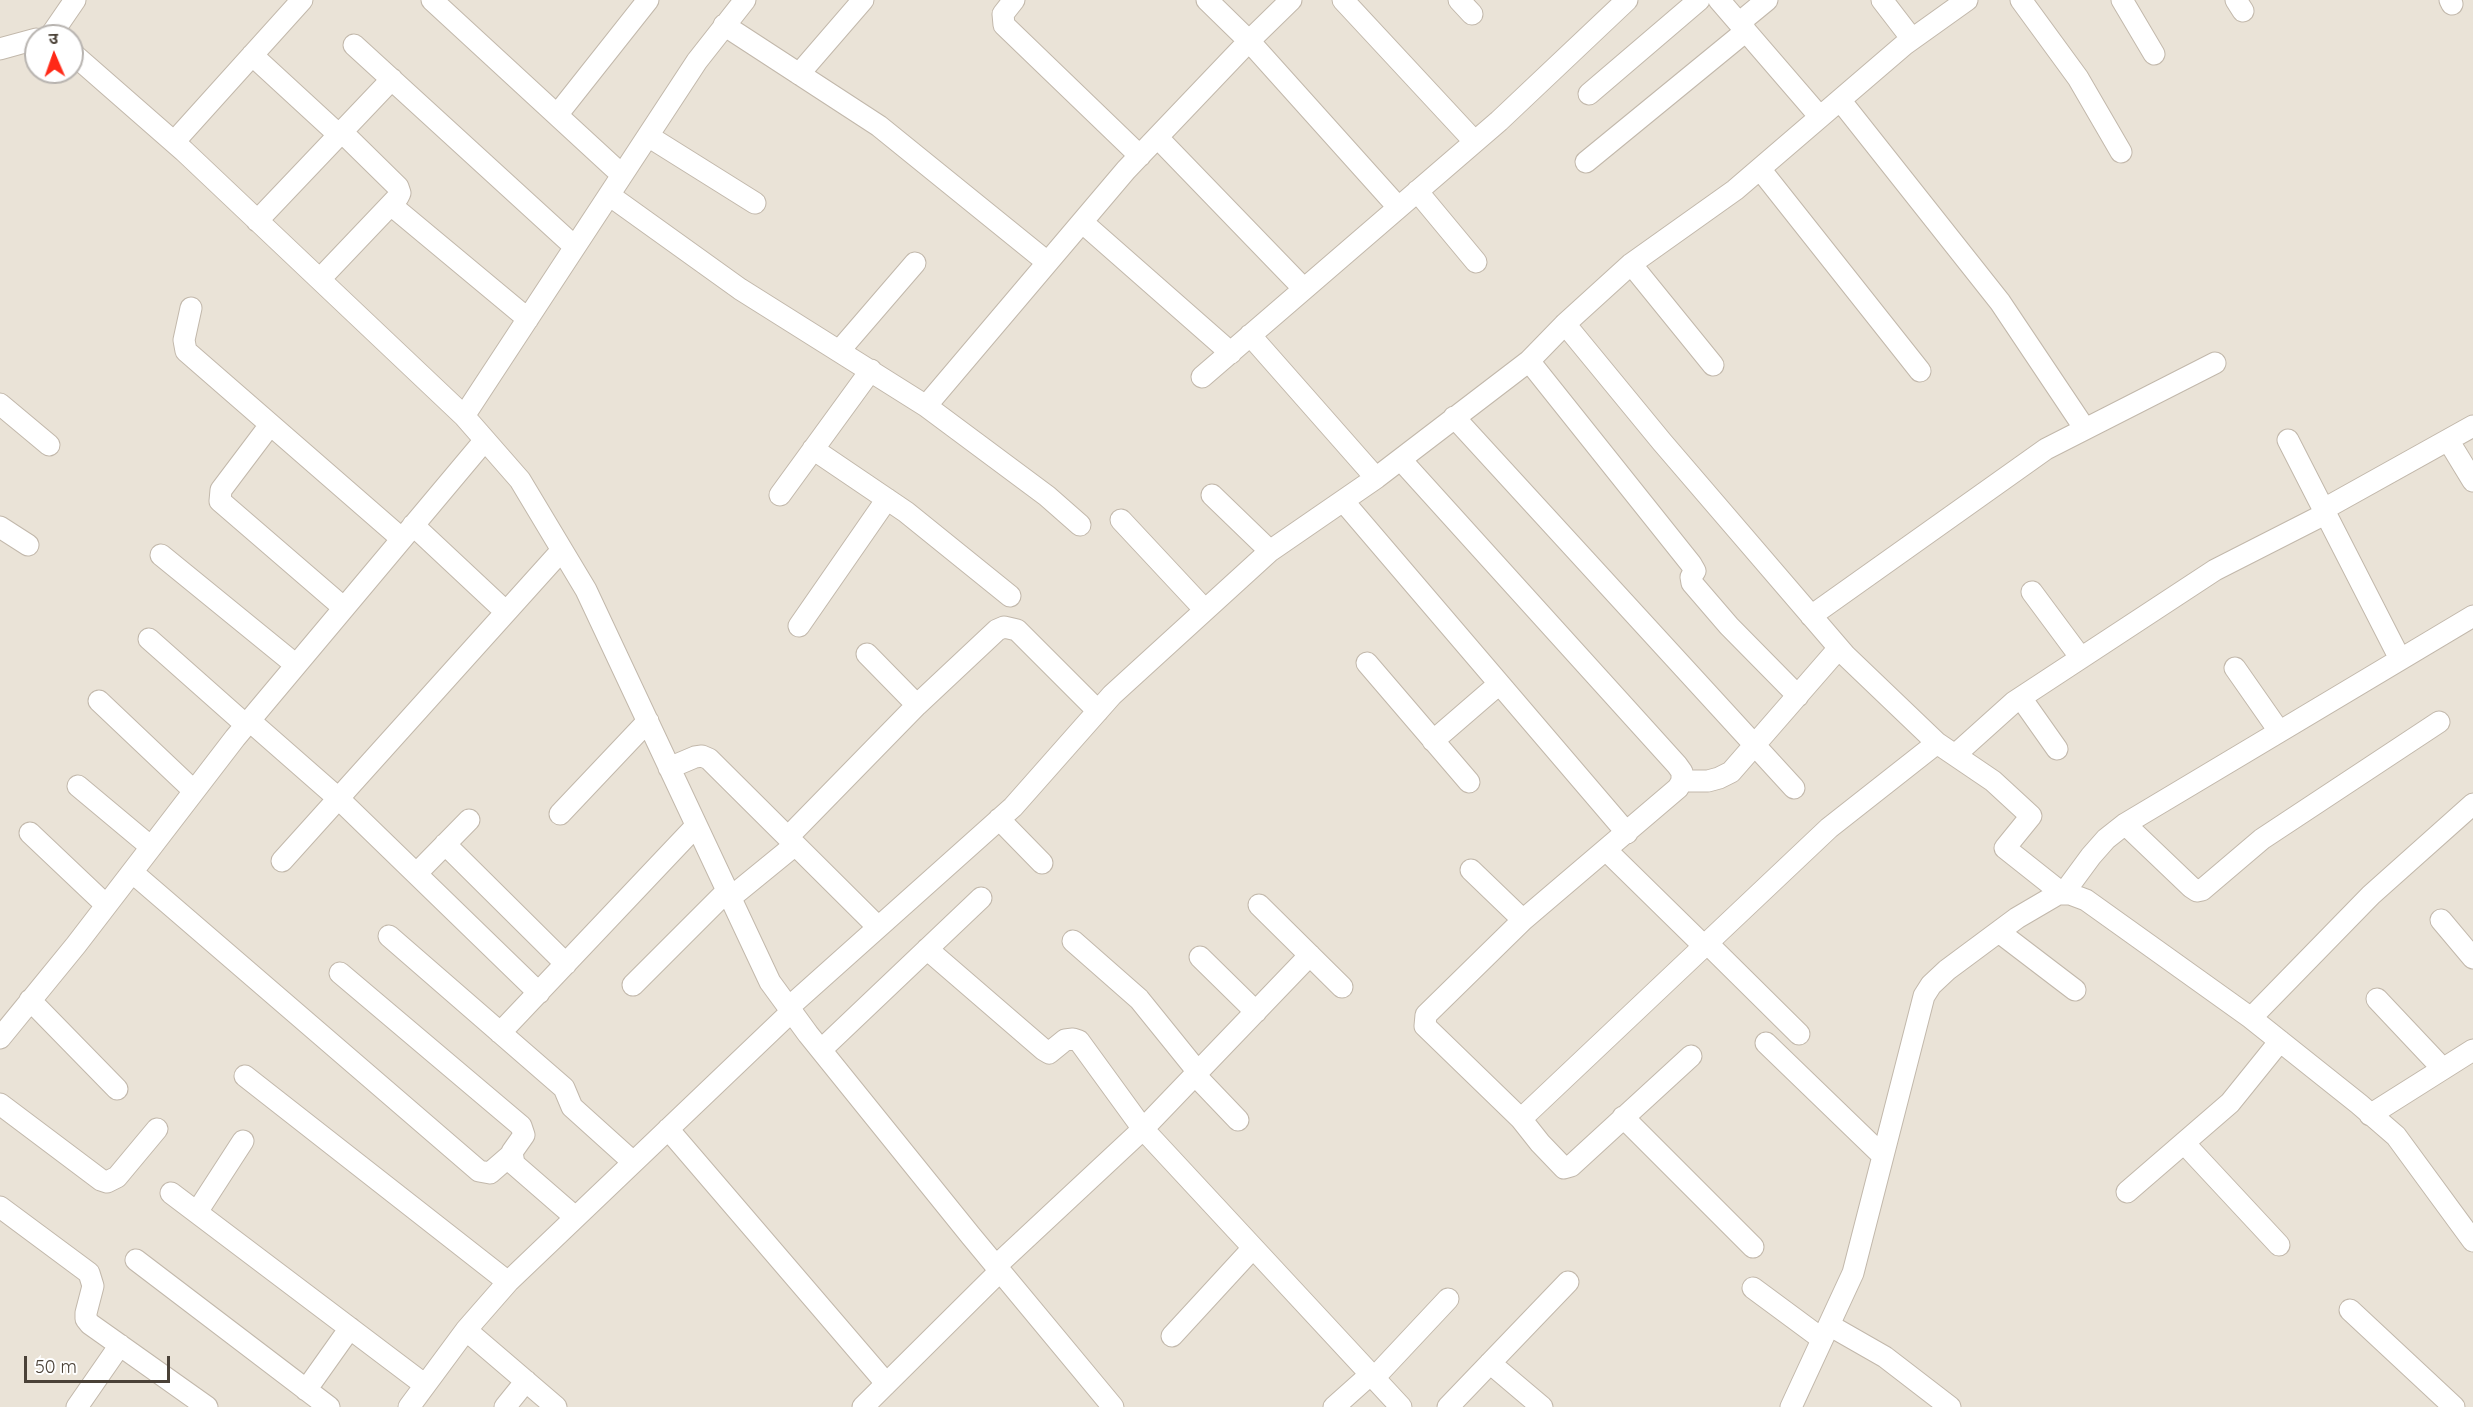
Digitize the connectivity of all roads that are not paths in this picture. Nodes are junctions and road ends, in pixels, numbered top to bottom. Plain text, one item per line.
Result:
1 (75, 0) edge
2 (302, 0) edge
3 (432, 0) edge
4 (648, 0) edge
5 (745, 0) edge
6 (863, 0) edge
7 (1014, 0) edge
8 (1207, 0) edge
9 (1291, 0) edge
10 (1343, 0) edge
11 (1699, 0) edge
12 (1719, 0) edge
13 (1767, 0) edge
14 (1882, 0) edge
15 (1967, 0) edge
16 (2021, 0) edge
17 (2122, 0) edge
18 (1624, 1) edge
19 (56, 24) edge
20 (724, 25) junction
21 (1742, 27) junction
22 (1912, 39) junction
23 (1249, 41) junction
24 (24, 42) edge
25 (354, 45) dead end
26 (0, 49) edge
27 (2154, 54) dead end
28 (252, 55) junction
29 (84, 63) edge
30 (799, 74) junction
31 (392, 79) junction
32 (1589, 94) dead end
33 (1840, 100) junction
34 (557, 115) junction
35 (1820, 117) junction
36 (341, 133) junction
37 (648, 136) junction
38 (1158, 138) junction
39 (1474, 141) junction
40 (174, 142) junction
41 (2121, 152) dead end
42 (1140, 156) junction
43 (1586, 162) dead end
44 (1760, 169) junction
45 (622, 175) junction
46 (1417, 191) junction
47 (609, 195) junction
48 (755, 203) dead end
49 (391, 205) junction
50 (1398, 207) junction
51 (257, 221) junction
52 (1082, 222) junction
53 (575, 247) junction
54 (1047, 262) junction
55 (1476, 262) dead end
56 (915, 263) dead end
57 (1631, 264) junction
58 (320, 279) junction
59 (1304, 289) junction
60 (191, 308) dead end
61 (528, 319) junction
62 (1565, 324) junction
63 (1250, 335) junction
64 (840, 350) junction
65 (1231, 353) junction
66 (1529, 361) junction
67 (2215, 363) dead end
68 (1713, 365) dead end
69 (871, 370) junction
70 (1920, 371) dead end
71 (1202, 377) dead end
72 (0, 404) edge
73 (926, 405) junction
74 (464, 416) junction
75 (1454, 417) junction
76 (270, 424) junction
77 (2473, 426) edge
78 (2085, 429) junction
79 (485, 440) junction
80 (2288, 440) dead end
81 (2448, 440) junction
82 (50, 445) dead end
83 (813, 449) junction
84 (1401, 460) junction
85 (1376, 478) junction
86 (2473, 481) edge
87 (780, 495) dead end
88 (1212, 495) dead end
89 (887, 499) junction
90 (1344, 502) junction
91 (2325, 511) junction
92 (1121, 520) dead end
93 (1080, 525) dead end
94 (0, 527) edge
95 (407, 532) junction
96 (28, 545) dead end
97 (562, 550) junction
98 (1270, 551) junction
99 (161, 555) dead end
100 (2032, 592) dead end
101 (1010, 596) dead end
102 (344, 608) junction
103 (1205, 610) junction
104 (506, 612) junction
105 (1811, 616) junction
106 (2473, 616) edge
107 (799, 626) dead end
108 (149, 639) dead end
109 (1839, 648) junction
110 (867, 654) dead end
111 (2081, 658) junction
112 (2400, 659) junction
113 (1367, 663) dead end
114 (296, 665) junction
115 (2235, 668) dead end
116 (1499, 684) junction
117 (1798, 696) junction
118 (2021, 698) junction
119 (99, 701) dead end
120 (917, 705) junction
121 (1098, 711) junction
122 (648, 721) junction
123 (2439, 722) dead end
124 (248, 723) junction
125 (2279, 731) junction
126 (1433, 741) junction
127 (1937, 743) junction
128 (1754, 747) junction
129 (2057, 749) dead end
130 (1955, 755) junction
131 (669, 768) junction
132 (1682, 781) junction
133 (1469, 782) dead end
134 (78, 786) dead end
135 (1794, 788) dead end
136 (194, 791) junction
137 (339, 799) junction
138 (2473, 804) edge
139 (560, 814) dead end
140 (999, 819) junction
141 (469, 820) dead end
142 (2125, 824) junction
143 (696, 826) junction
144 (30, 833) dead end
145 (1627, 833) junction
146 (792, 841) junction
147 (445, 844) junction
148 (151, 847) junction
149 (1606, 850) junction
150 (282, 861) dead end
151 (1042, 863) dead end
152 (1471, 870) dead end
153 (132, 872) junction
154 (417, 873) junction
155 (729, 894) junction
156 (2063, 894) junction
157 (981, 898) dead end
158 (1259, 904) dead end
159 (106, 905) junction
160 (1523, 920) junction
161 (2442, 920) dead end
162 (878, 927) junction
163 (1999, 932) junction
164 (389, 936) dead end
165 (1073, 941) dead end
166 (1706, 946) junction
167 (927, 949) junction
168 (1310, 955) junction
169 (1200, 957) dead end
170 (2473, 958) edge
171 (566, 964) junction
172 (340, 973) dead end
173 (633, 986) dead end
174 (1342, 987) dead end
175 (2075, 990) dead end
176 (539, 993) junction
177 (2377, 999) dead end
178 (30, 1000) junction
179 (789, 1010) junction
180 (1256, 1012) junction
181 (2251, 1018) junction
182 (500, 1033) junction
183 (1799, 1034) dead end
184 (0, 1038) edge
185 (2280, 1041) junction
186 (1766, 1043) dead end
187 (820, 1050) junction
188 (2473, 1050) edge
189 (1691, 1056) dead end
190 (2443, 1069) junction
191 (1196, 1073) junction
192 (245, 1076) dead end
193 (117, 1089) dead end
194 (0, 1104) edge
195 (2370, 1115) junction
196 (1623, 1117) junction
197 (1521, 1119) junction
198 (1238, 1120) dead end
199 (157, 1129) dead end
200 (668, 1129) junction
201 (1143, 1129) junction
202 (243, 1141) dead end
203 (2184, 1143) junction
204 (512, 1154) junction
205 (1883, 1156) junction
206 (633, 1162) junction
207 (2127, 1192) dead end
208 (171, 1193) dead end
209 (0, 1207) edge
210 (196, 1212) junction
211 (575, 1217) junction
212 (2473, 1241) edge
213 (2279, 1245) dead end
214 (1753, 1247) dead end
215 (1253, 1248) junction
216 (136, 1260) dead end
217 (998, 1268) junction
218 (508, 1282) junction
219 (1568, 1282) dead end
220 (1753, 1288) dead end
221 (1448, 1299) dead end
222 (2350, 1310) dead end
223 (350, 1328) junction
224 (466, 1330) junction
225 (1826, 1332) junction
226 (1172, 1336) dead end
227 (120, 1345) junction
228 (1490, 1363) junction
229 (1373, 1376) junction
230 (526, 1382) junction
231 (886, 1383) junction
232 (425, 1385) junction
233 (306, 1390) junction
234 (78, 1407) edge
235 (207, 1407) edge
236 (329, 1407) edge
237 (409, 1407) edge
238 (505, 1407) edge
239 (556, 1407) edge
240 (863, 1407) edge
241 (1113, 1407) edge
242 (1334, 1407) edge
243 (1401, 1407) edge
244 (1448, 1407) edge
245 (1542, 1407) edge
246 (1791, 1407) edge
247 (1950, 1407) edge
248 (2454, 1407) edge

1 - 19 street
2 - 28 street
3 - 34 street
4 - 34 street
5 - 20 street
6 - 30 street
7 - 42 street
8 - 23 street
9 - 23 street
10 - 39 street
11 - 32 street
12 - 21 street
13 - 21 street
14 - 22 street
15 - 22 street
16 - 41 street
17 - 27 street
18 - 39 street
20 - 30 street
20 - 37 street
21 - 35 street
21 - 43 street
22 - 33 street
23 - 38 street
23 - 50 street
24 - 26 street
25 - 31 street
28 - 36 street
28 - 40 street
29 - 40 street
30 - 54 street
31 - 36 street
31 - 53 street
33 - 35 street
33 - 78 street
34 - 45 street
35 - 44 street
36 - 49 street
36 - 51 street
37 - 45 street
37 - 48 street
38 - 42 street
38 - 59 street
39 - 46 street
40 - 51 street
42 - 52 street
44 - 57 street
44 - 70 street
45 - 47 street
46 - 50 street
46 - 55 street
47 - 53 street
47 - 64 street
49 - 58 street
49 - 61 street
50 - 59 street
51 - 58 street
52 - 54 street
52 - 65 street
53 - 61 street
54 - 73 street
56 - 64 street
57 - 62 street
57 - 68 street
58 - 74 street
59 - 63 street
60 - 76 street
61 - 74 street
62 - 66 street
62 - 105 street
63 - 65 street
63 - 85 street
64 - 69 street
65 - 71 street
66 - 75 street
66 - 117 street
67 - 78 street
69 - 73 street
69 - 83 street
72 - 82 street
73 - 93 street
74 - 79 street
75 - 84 street
75 - 128 street
76 - 95 street
76 - 102 street
77 - 81 street
78 - 105 street
79 - 95 street
79 - 97 street
80 - 91 street
81 - 86 street
81 - 91 street
83 - 87 street
83 - 89 street
84 - 85 street
84 - 132 street
85 - 90 street
88 - 98 street
89 - 101 street
89 - 107 street
90 - 98 street
90 - 116 street
91 - 111 street
91 - 112 street
92 - 103 street
94 - 96 street
95 - 102 street
95 - 104 street
97 - 104 street
97 - 122 street
98 - 103 street
99 - 114 street
100 - 111 street
102 - 114 street
103 - 121 street
104 - 137 street
105 - 109 street
106 - 112 street
108 - 124 street
109 - 117 street
109 - 127 street
110 - 120 street
111 - 118 street
112 - 125 street
113 - 126 street
114 - 124 street
115 - 125 street
116 - 126 street
116 - 145 street
117 - 128 street
118 - 129 street
118 - 130 street
119 - 136 street
120 - 121 street
120 - 146 street
121 - 140 street
122 - 131 street
122 - 139 street
123 - 142 street
124 - 136 street
124 - 137 street
125 - 142 street
126 - 133 street
127 - 130 street
127 - 166 street
128 - 132 street
128 - 135 street
130 - 156 street
131 - 143 street
131 - 146 street
132 - 145 street
134 - 148 street
136 - 148 street
137 - 150 street
137 - 154 street
138 - 181 street
140 - 151 street
140 - 162 street
141 - 147 street
142 - 156 street
143 - 155 street
143 - 171 street
144 - 159 street
145 - 149 street
146 - 155 street
146 - 162 street
147 - 154 street
147 - 171 street
148 - 153 street
149 - 160 street
149 - 166 street
152 - 160 street
153 - 159 street
153 - 204 street
154 - 176 street
155 - 173 street
155 - 179 street
156 - 163 street
156 - 181 street
157 - 167 street
158 - 168 street
159 - 178 street
160 - 197 street
161 - 170 street
162 - 179 street
163 - 175 street
163 - 205 street
164 - 182 street
165 - 191 street
166 - 183 street
166 - 197 street
167 - 187 street
167 - 201 street
168 - 174 street
168 - 180 street
169 - 180 street
171 - 176 street
172 - 204 street
176 - 182 street
177 - 190 street
178 - 184 street
178 - 193 street
179 - 187 street
179 - 200 street
180 - 191 street
181 - 185 street
182 - 206 street
185 - 195 street
185 - 203 street
186 - 205 street
187 - 217 street
188 - 190 street
189 - 196 street
190 - 195 street
191 - 198 street
191 - 201 street
192 - 218 street
194 - 199 street
195 - 212 street
196 - 197 street
196 - 214 street
200 - 206 street
200 - 231 street
201 - 215 street
201 - 217 street
202 - 210 street
203 - 207 street
203 - 213 street
204 - 211 street
205 - 225 street
206 - 211 street
208 - 210 street
209 - 227 street
210 - 223 street
211 - 218 street
215 - 226 street
215 - 229 street
216 - 233 street
217 - 231 street
217 - 241 street
218 - 224 street
219 - 228 street
220 - 225 street
221 - 229 street
222 - 248 street
223 - 232 street
223 - 233 street
224 - 230 street
224 - 232 street
225 - 246 street
225 - 247 street
227 - 234 street
227 - 235 street
228 - 244 street
228 - 245 street
229 - 242 street
229 - 243 street
230 - 238 street
230 - 239 street
231 - 240 street
232 - 237 street
233 - 236 street

